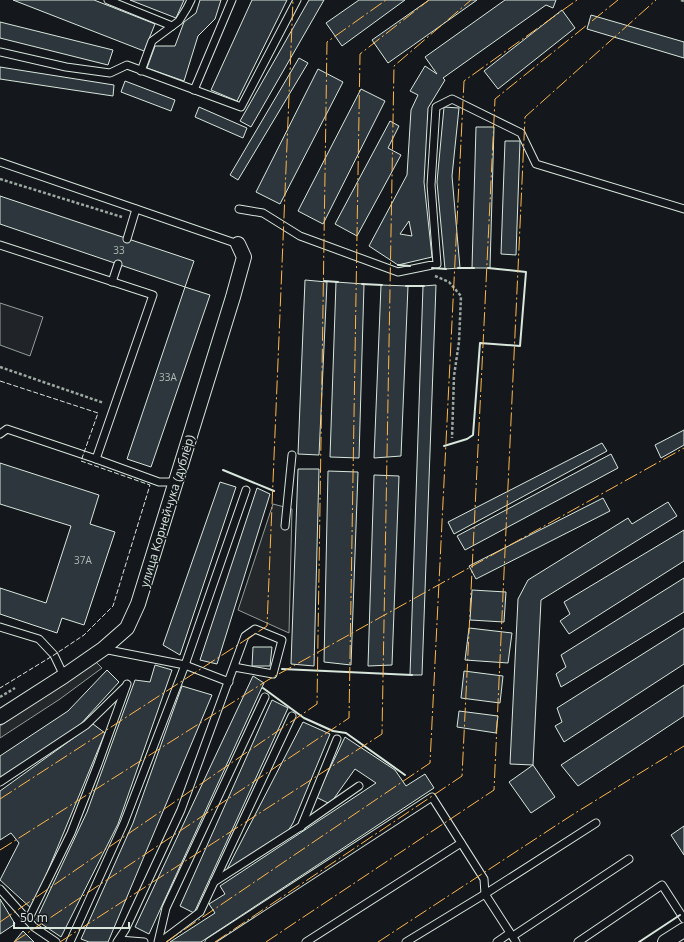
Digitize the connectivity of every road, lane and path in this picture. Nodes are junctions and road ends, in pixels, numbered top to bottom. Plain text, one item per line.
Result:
1 (108, 0) edge
2 (191, 0) edge
3 (232, 0) edge
4 (297, 0) edge
5 (681, 0) edge
6 (684, 1) edge
7 (172, 26) junction
8 (0, 52) edge
9 (141, 71) junction
10 (194, 90) junction
11 (0, 162) edge
12 (0, 179) edge
13 (136, 209) junction
14 (239, 209) dead end
15 (684, 209) edge
16 (133, 221) junction
17 (127, 239) dead end
18 (238, 244) joint
19 (0, 245) edge
20 (118, 264) dead end
21 (431, 274) dead end
22 (112, 282) junction
23 (0, 367) edge
24 (114, 406) junction
25 (0, 434) edge
26 (452, 438) dead end
27 (292, 455) dead end
28 (96, 459) junction
29 (176, 482) junction
30 (246, 490) dead end
31 (285, 526) dead end
32 (0, 627) edge
33 (103, 649) junction
34 (185, 665) junction
35 (234, 667) junction
36 (64, 676) junction
37 (229, 682) junction
38 (19, 686) dead end
39 (0, 697) edge
40 (265, 697) dead end
41 (292, 716) dead end
42 (0, 717) edge
43 (337, 738) dead end
44 (0, 782) edge
45 (359, 786) dead end
46 (596, 823) dead end
47 (300, 827) junction
48 (461, 843) junction
49 (629, 859) dead end
50 (213, 883) junction
51 (0, 889) edge
52 (485, 894) junction
53 (684, 919) edge
54 (28, 920) junction
55 (684, 930) edge
56 (513, 937) edge
57 (118, 941) edge
58 (56, 942) edge
59 (70, 942) edge
60 (144, 942) edge
61 (159, 942) edge
62 (209, 942) edge
63 (306, 942) edge
64 (406, 942) edge
65 (497, 942) edge
66 (578, 942) edge
67 (665, 942) edge

1 - 7 lane
2 - 7 lane
3 - 10 lane
4 - 10 lane
5 - 6 path
7 - 9 lane
8 - 9 lane
9 - 10 lane
11 - 13 lane
12 - 16 path
13 - 16 lane
13 - 18 lane
14 - 15 lane
16 - 17 lane
18 - 29 street, улица Корнейчука (дублёр)
19 - 22 lane
20 - 22 lane
21 - 26 path
22 - 24 lane
23 - 24 path
24 - 28 lane
25 - 28 lane
27 - 31 lane
28 - 29 lane
29 - 33 street, улица Корнейчука (дублёр)
30 - 34 lane
32 - 36 lane
33 - 34 lane
33 - 36 street, улица Корнейчука (дублёр)
34 - 37 lane
34 - 59 lane
35 - 35 lane
35 - 37 lane
36 - 42 street, улица Корнейчука (дублёр)
37 - 57 lane
38 - 39 path
40 - 61 lane
41 - 50 lane
43 - 47 lane
44 - 54 lane
45 - 47 lane
46 - 52 lane
47 - 50 lane
48 - 52 lane
48 - 62 lane
48 - 63 lane
49 - 56 lane
50 - 61 lane
51 - 54 lane
52 - 56 lane
52 - 64 lane
53 - 66 lane
54 - 58 lane
55 - 67 street
56 - 65 lane
57 - 60 lane

